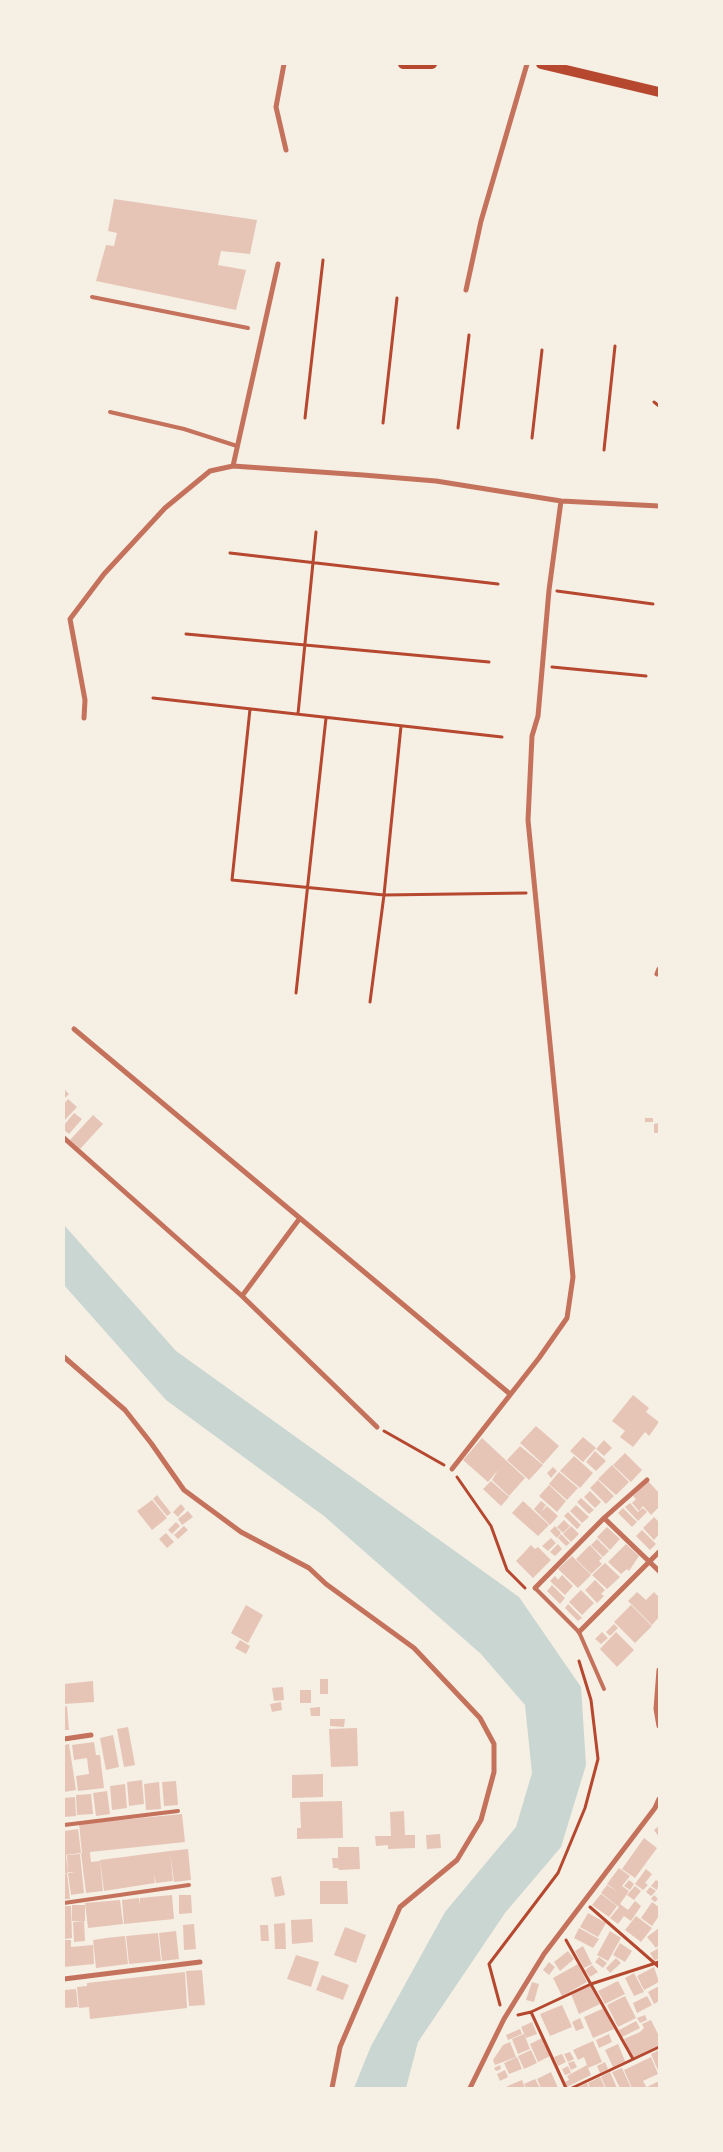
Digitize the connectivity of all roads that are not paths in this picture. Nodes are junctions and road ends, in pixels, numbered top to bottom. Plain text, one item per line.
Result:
1 (284, 64) edge
2 (403, 64) edge
3 (432, 64) edge
4 (526, 64) edge
5 (541, 64) edge
6 (659, 92) edge
7 (286, 150) dead end
8 (278, 264) dead end
9 (466, 290) dead end
10 (92, 297) dead end
11 (248, 328) dead end
12 (110, 412) dead end
13 (237, 446) junction
14 (233, 466) junction
15 (561, 501) junction
16 (659, 506) edge
17 (84, 718) dead end
18 (74, 1029) dead end
19 (64, 1138) edge
20 (300, 1218) junction
21 (242, 1296) junction
22 (64, 1357) edge
23 (510, 1394) junction
24 (377, 1427) road end
25 (452, 1470) road end
26 (647, 1480) dead end
27 (604, 1518) junction
28 (659, 1552) edge
29 (650, 1560) junction
30 (659, 1571) edge
31 (535, 1588) joint
32 (579, 1632) junction
33 (659, 1670) edge
34 (604, 1689) dead end
35 (659, 1726) edge
36 (91, 1735) dead end
37 (64, 1739) edge
38 (659, 1799) edge
39 (657, 1807) edge
40 (178, 1811) dead end
41 (64, 1825) edge
42 (189, 1885) dead end
43 (64, 1903) edge
44 (200, 1962) dead end
45 (64, 1978) edge
46 (332, 2088) edge
47 (470, 2088) edge

1 - 7 street
2 - 3 main road
4 - 9 street
5 - 6 main road
8 - 13 street
10 - 11 lane
12 - 13 lane
13 - 14 street
14 - 15 street
14 - 17 street
15 - 16 street
15 - 23 street
18 - 20 street
19 - 21 street
20 - 21 street
20 - 23 street
21 - 24 street
22 - 46 street
23 - 25 street
26 - 27 street
27 - 29 street
27 - 31 street
28 - 29 street
29 - 30 street
29 - 32 street
31 - 32 lane
32 - 34 lane
33 - 35 street
36 - 37 street
38 - 39 street
39 - 47 street
40 - 41 lane
42 - 43 lane
44 - 45 street

